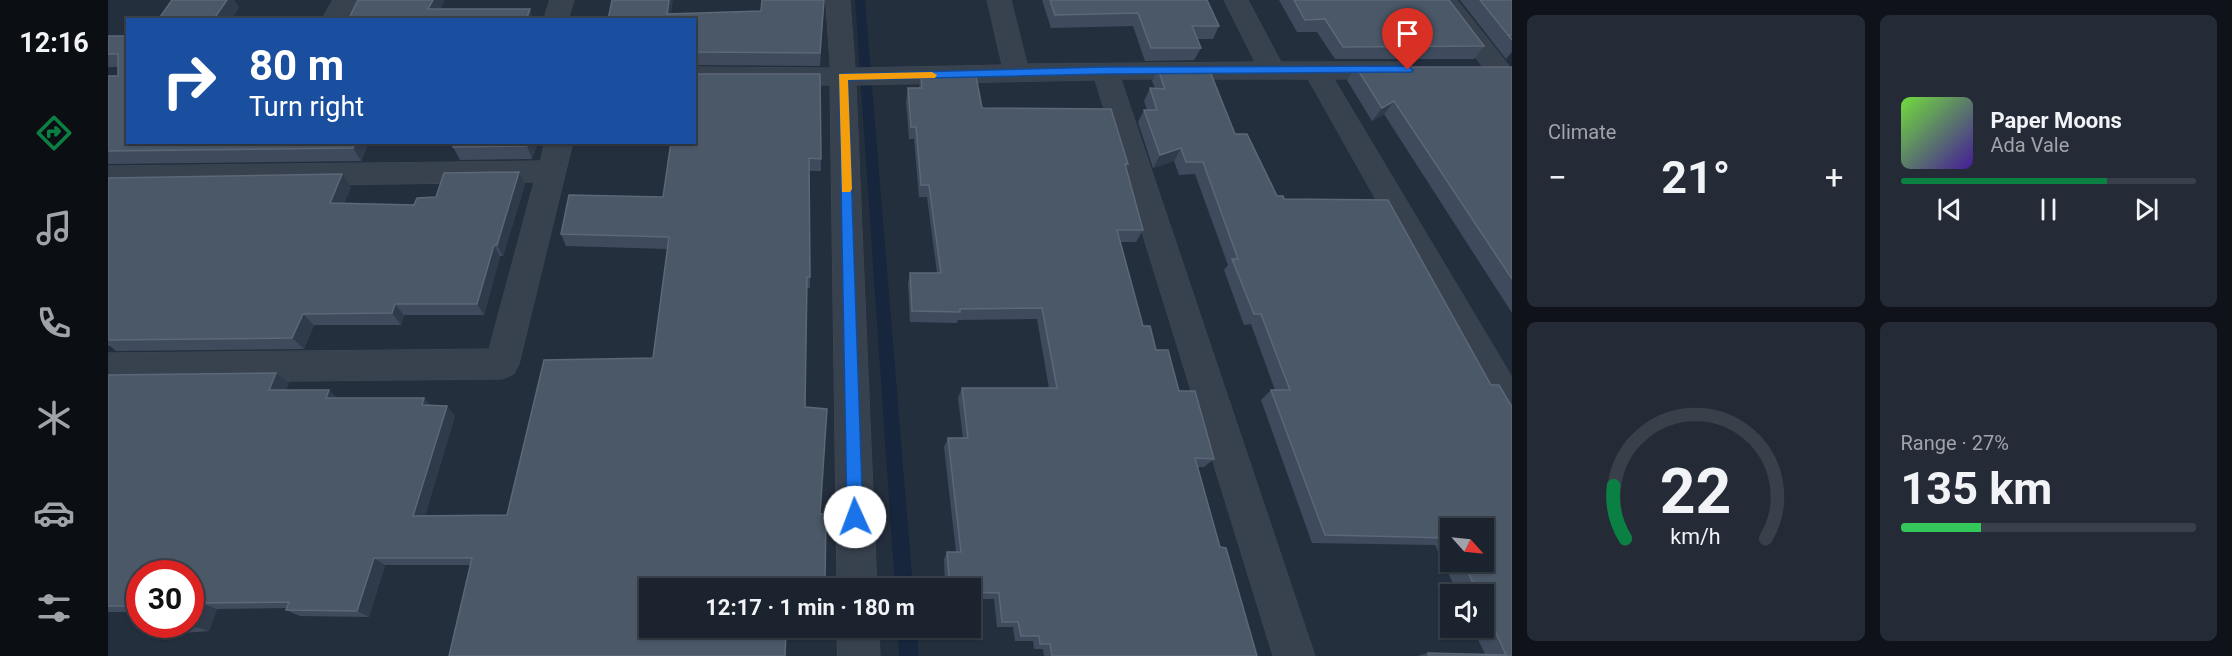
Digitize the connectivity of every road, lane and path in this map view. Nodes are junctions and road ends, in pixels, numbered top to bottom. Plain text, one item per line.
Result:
1 (345, 0) edge
2 (562, 0) edge
3 (838, 0) edge
4 (999, 0) edge
5 (1236, 0) edge
6 (1445, 0) edge
7 (335, 18) edge
8 (557, 18) edge
9 (1464, 69) edge
10 (1505, 69) edge
11 (1419, 70) edge
12 (1105, 71) junction
13 (1317, 71) junction
14 (1274, 72) junction
15 (1017, 74) junction
16 (696, 76) edge
17 (860, 76) junction
18 (556, 157) edge
19 (108, 177) edge
20 (108, 368) edge
21 (1512, 409) edge
22 (857, 578) edge
23 (858, 638) edge
24 (859, 656) edge
25 (1294, 656) edge

1 - 7 street
2 - 8 street
3 - 17 street
4 - 15 street
5 - 14 street
6 - 10 street
9 - 10 street
11 - 13 street
12 - 14 street
12 - 15 street
12 - 25 street
13 - 14 street
13 - 21 street
15 - 17 street
16 - 17 street
17 - 22 street
18 - 19 street
18 - 20 street
23 - 24 street

